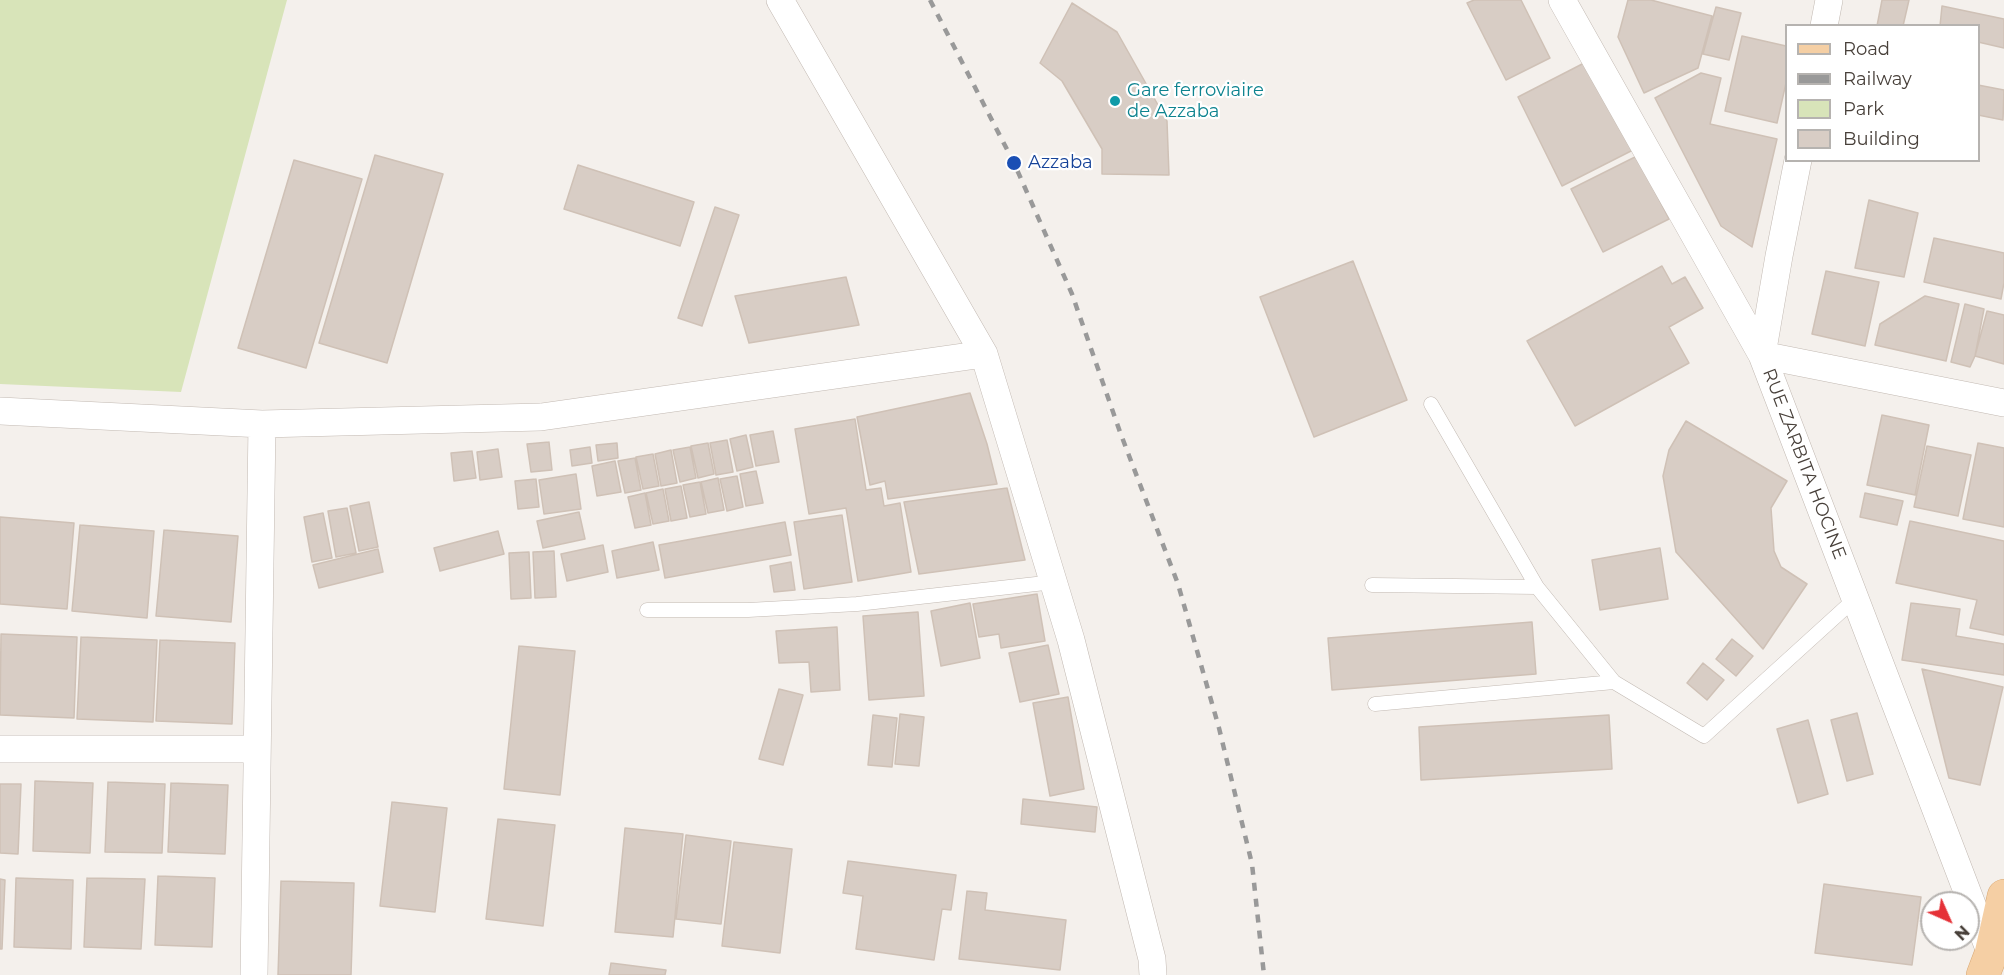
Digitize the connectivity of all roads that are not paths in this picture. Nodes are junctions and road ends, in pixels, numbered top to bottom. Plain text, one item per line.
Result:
1 (780, 0) edge
2 (1562, 0) edge
3 (1830, 0) edge
4 (1824, 24) edge
5 (1798, 162) edge
6 (984, 354) junction
7 (1762, 355) junction
8 (2004, 403) edge
9 (1431, 404) dead end
10 (0, 411) edge
11 (262, 424) junction
12 (1054, 582) junction
13 (1372, 585) dead end
14 (1537, 587) junction
15 (1856, 598) junction
16 (646, 610) dead end
17 (1614, 682) junction
18 (1375, 704) dead end
19 (0, 749) edge
20 (257, 749) junction
21 (2004, 896) edge
22 (1987, 964) edge
23 (255, 975) edge
24 (1154, 975) edge

1 - 6 street
2 - 7 street, RUE ZARBITA HOCINE
3 - 4 street
5 - 7 street
6 - 11 street
6 - 12 street
7 - 8 street
7 - 15 street, RUE ZARBITA HOCINE
9 - 14 lane
10 - 11 street
11 - 20 street
12 - 16 lane
12 - 24 street
13 - 14 lane
14 - 17 lane
15 - 17 lane
15 - 22 street, RUE ZARBITA HOCINE
17 - 18 lane
19 - 20 street
20 - 23 street
21 - 22 main road

